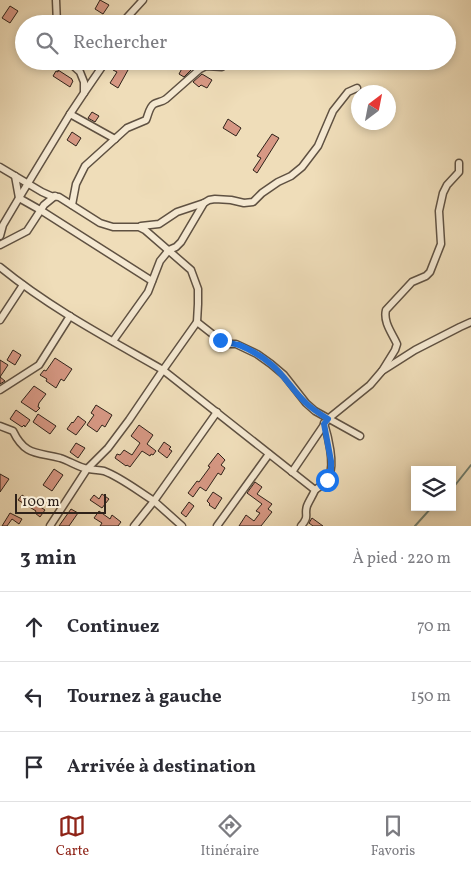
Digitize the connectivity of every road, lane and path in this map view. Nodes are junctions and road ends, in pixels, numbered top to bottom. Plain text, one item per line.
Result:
1 (56, 0) edge
2 (143, 0) edge
3 (57, 15) edge
4 (129, 15) edge
5 (78, 70) edge
6 (100, 70) edge
7 (199, 70) edge
8 (351, 91) edge
9 (84, 93) junction
10 (70, 114) junction
11 (116, 139) junction
12 (459, 163) dead end
13 (0, 167) edge
14 (15, 176) junction
15 (27, 184) junction
16 (55, 196) junction
17 (19, 198) junction
18 (204, 203) junction
19 (72, 205) junction
20 (42, 211) junction
21 (138, 226) junction
22 (0, 236) edge
23 (0, 245) edge
24 (169, 250) junction
25 (0, 267) edge
26 (152, 281) junction
27 (23, 285) junction
28 (70, 316) junction
29 (0, 320) edge
30 (197, 322) junction
31 (471, 322) edge
32 (113, 341) junction
33 (163, 370) junction
34 (382, 371) junction
35 (0, 390) edge
36 (216, 412) junction
37 (326, 421) junction
38 (0, 426) edge
39 (360, 436) dead end
40 (269, 454) junction
41 (87, 469) junction
42 (292, 472) junction
43 (315, 490) junction
44 (154, 502) junction
45 (50, 526) edge
46 (134, 526) edge
47 (182, 526) edge
48 (217, 526) edge
49 (301, 526) edge

1 - 3 street
2 - 4 street
5 - 9 street
6 - 9 street
7 - 11 street
8 - 18 street
9 - 10 street
10 - 11 street
10 - 15 street
11 - 19 street
12 - 34 street
13 - 14 street
14 - 15 street
14 - 17 street
15 - 16 street
15 - 17 street
16 - 19 street
16 - 20 street
17 - 20 street
17 - 22 street
18 - 21 street
18 - 24 street
19 - 21 street
20 - 23 street
20 - 26 street
21 - 24 street
24 - 26 street
24 - 30 street
25 - 27 street
26 - 32 street
27 - 28 street
27 - 29 street
28 - 32 street
28 - 35 street
30 - 33 street
30 - 37 street
31 - 34 street
32 - 33 street
33 - 36 street
33 - 41 street
34 - 37 street
36 - 40 street
36 - 44 street
37 - 39 street
37 - 42 street
37 - 43 street
38 - 41 street
40 - 42 street
40 - 48 street
41 - 44 street
41 - 45 street
42 - 43 street
43 - 49 street
44 - 46 street
44 - 47 street

